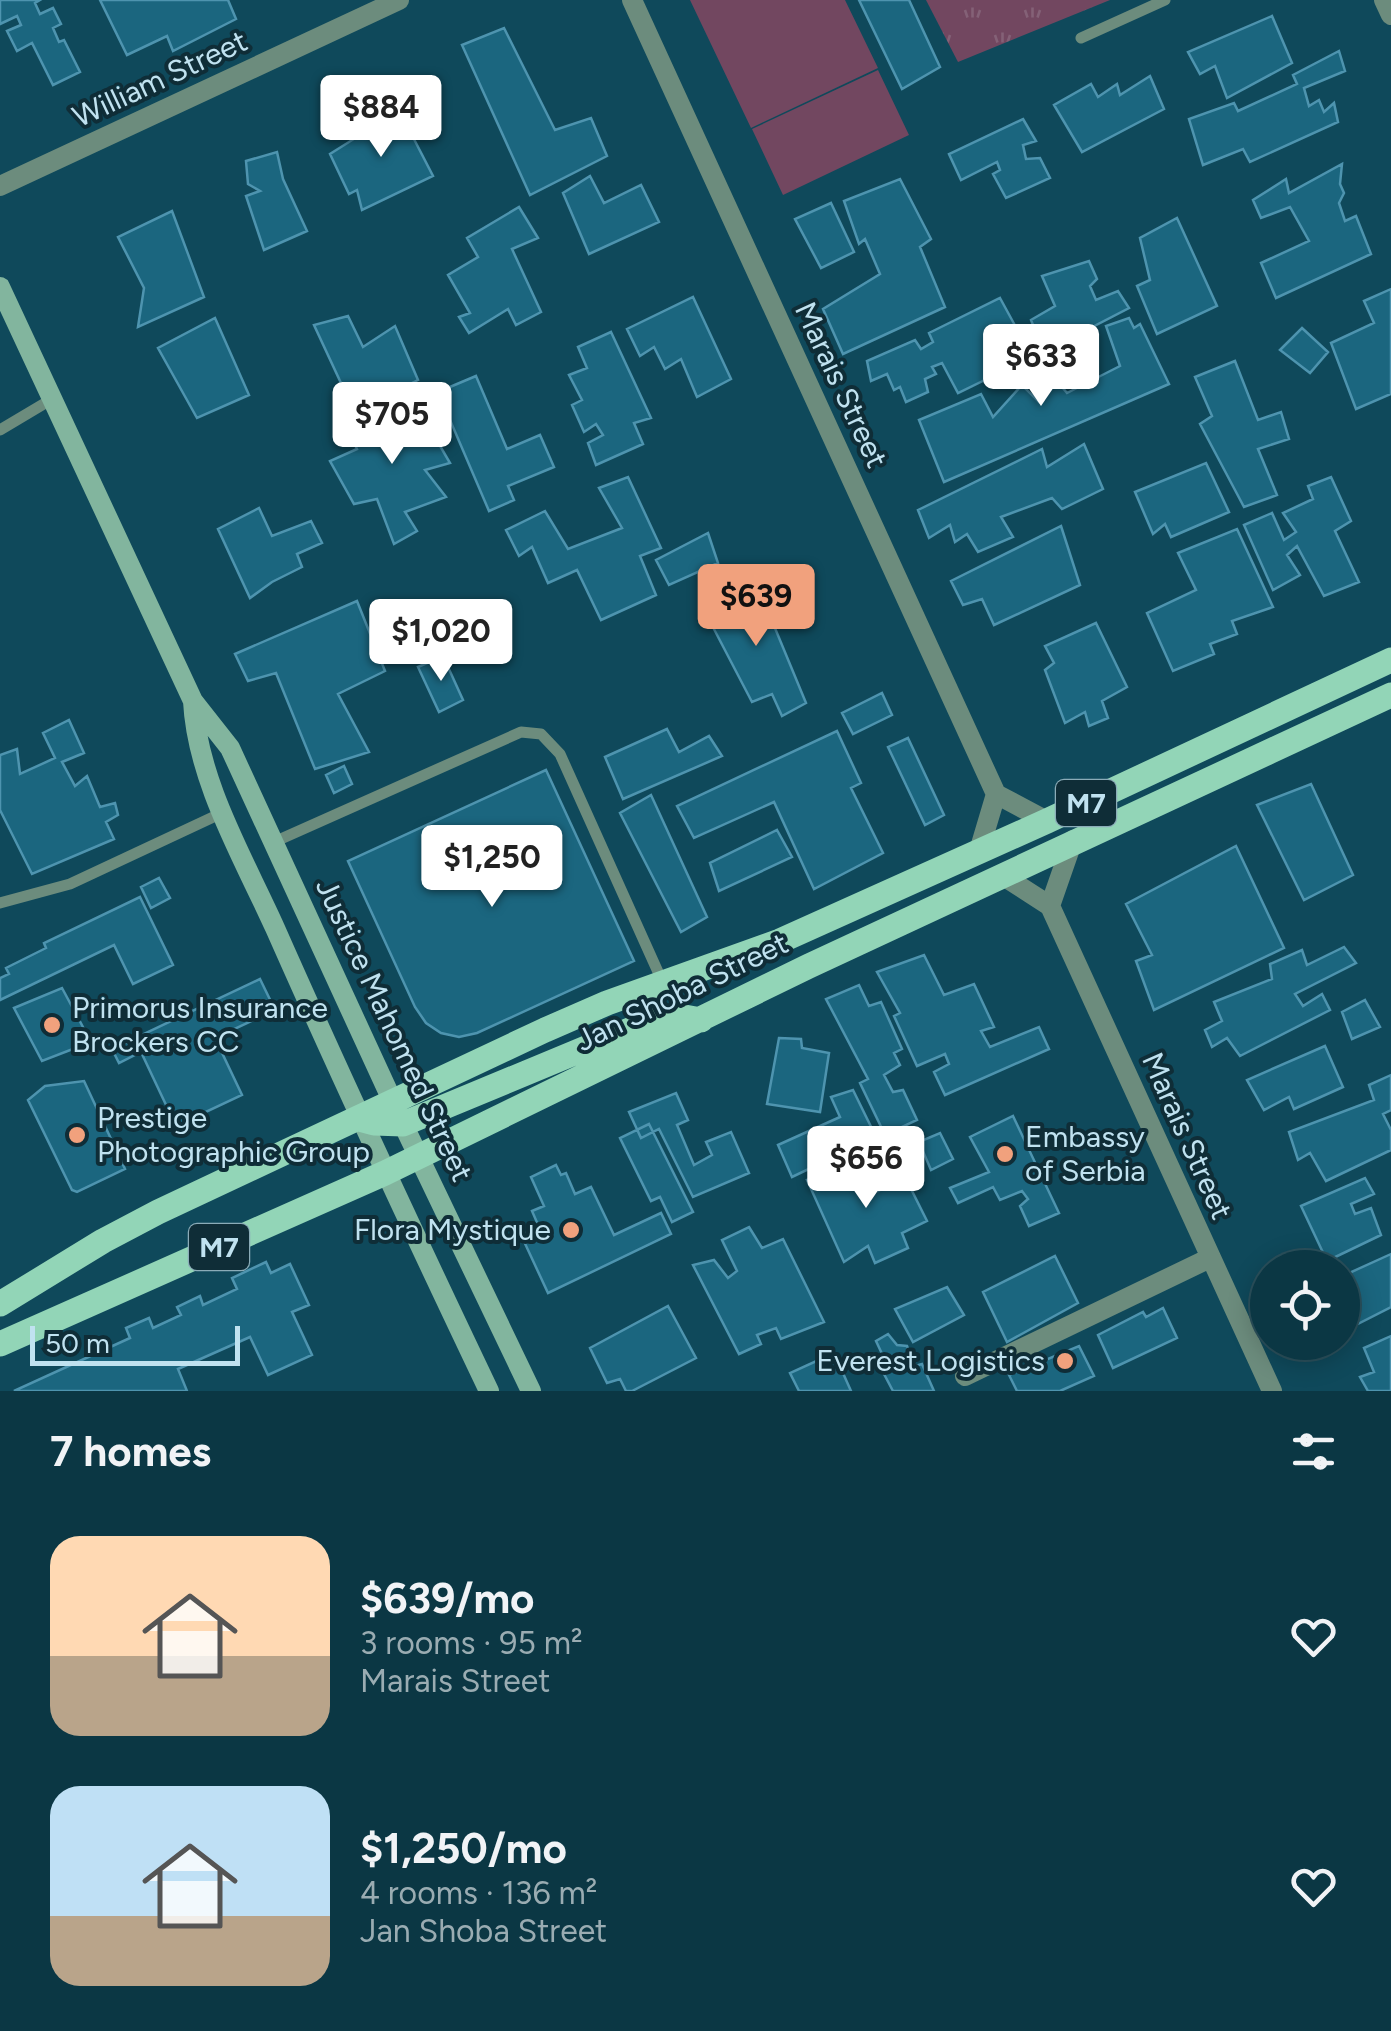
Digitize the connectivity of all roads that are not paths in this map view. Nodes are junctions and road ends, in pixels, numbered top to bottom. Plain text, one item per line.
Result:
1 (399, 0) edge
2 (632, 0) edge
3 (1165, 0) edge
4 (1384, 0) edge
5 (1391, 16) edge
6 (1081, 38) dead end
7 (0, 186) edge
8 (0, 287) edge
9 (52, 399) junction
10 (0, 430) edge
11 (1391, 660) edge
12 (1391, 694) edge
13 (192, 701) junction
14 (996, 794) junction
15 (224, 812) junction
16 (1047, 821) junction
17 (1073, 840) junction
18 (274, 842) junction
19 (979, 851) junction
20 (1002, 875) junction
21 (0, 903) edge
22 (1050, 906) junction
23 (663, 983) junction
24 (701, 1020) junction
25 (398, 1113) junction
26 (359, 1119) junction
27 (420, 1157) junction
28 (385, 1174) junction
29 (1210, 1258) junction
30 (0, 1304) edge
31 (0, 1344) edge
32 (964, 1376) dead end
33 (489, 1391) edge
34 (532, 1391) edge
35 (1272, 1391) edge

1 - 7 street, William Street
2 - 14 street, Marais Street
3 - 6 lane
4 - 5 street
8 - 9 main road, Justice Mahomed Street
9 - 10 lane
9 - 13 main road, Justice Mahomed Street
11 - 16 main road, Jan Shoba Street / M7
12 - 17 main road, Jan Shoba Street / M7
13 - 15 main road, Justice Mahomed Street
13 - 18 main road, Justice Mahomed Street
14 - 16 street
14 - 19 street
15 - 21 lane
15 - 26 main road, Justice Mahomed Street
16 - 19 main road, Jan Shoba Street / M7
17 - 20 main road, Jan Shoba Street / M7
17 - 22 street
18 - 23 lane
18 - 25 main road, Justice Mahomed Street
19 - 23 main road, Jan Shoba Street / M7
20 - 22 street
20 - 24 main road, Jan Shoba Street / M7
22 - 29 street, Marais Street
23 - 25 main road, Jan Shoba Street / M7
24 - 25 main road
24 - 27 main road, Jan Shoba Street / M7
25 - 26 main road, Jan Shoba Street / M7
25 - 27 main road, Justice Mahomed Street
26 - 28 main road, Justice Mahomed Street
26 - 30 main road, Jan Shoba Street / M7
27 - 28 main road, Jan Shoba Street / M7
27 - 34 main road, Justice Mahomed Street
28 - 31 main road, Jan Shoba Street / M7
28 - 33 main road, Justice Mahomed Street
29 - 32 street
29 - 35 street, Marais Street

